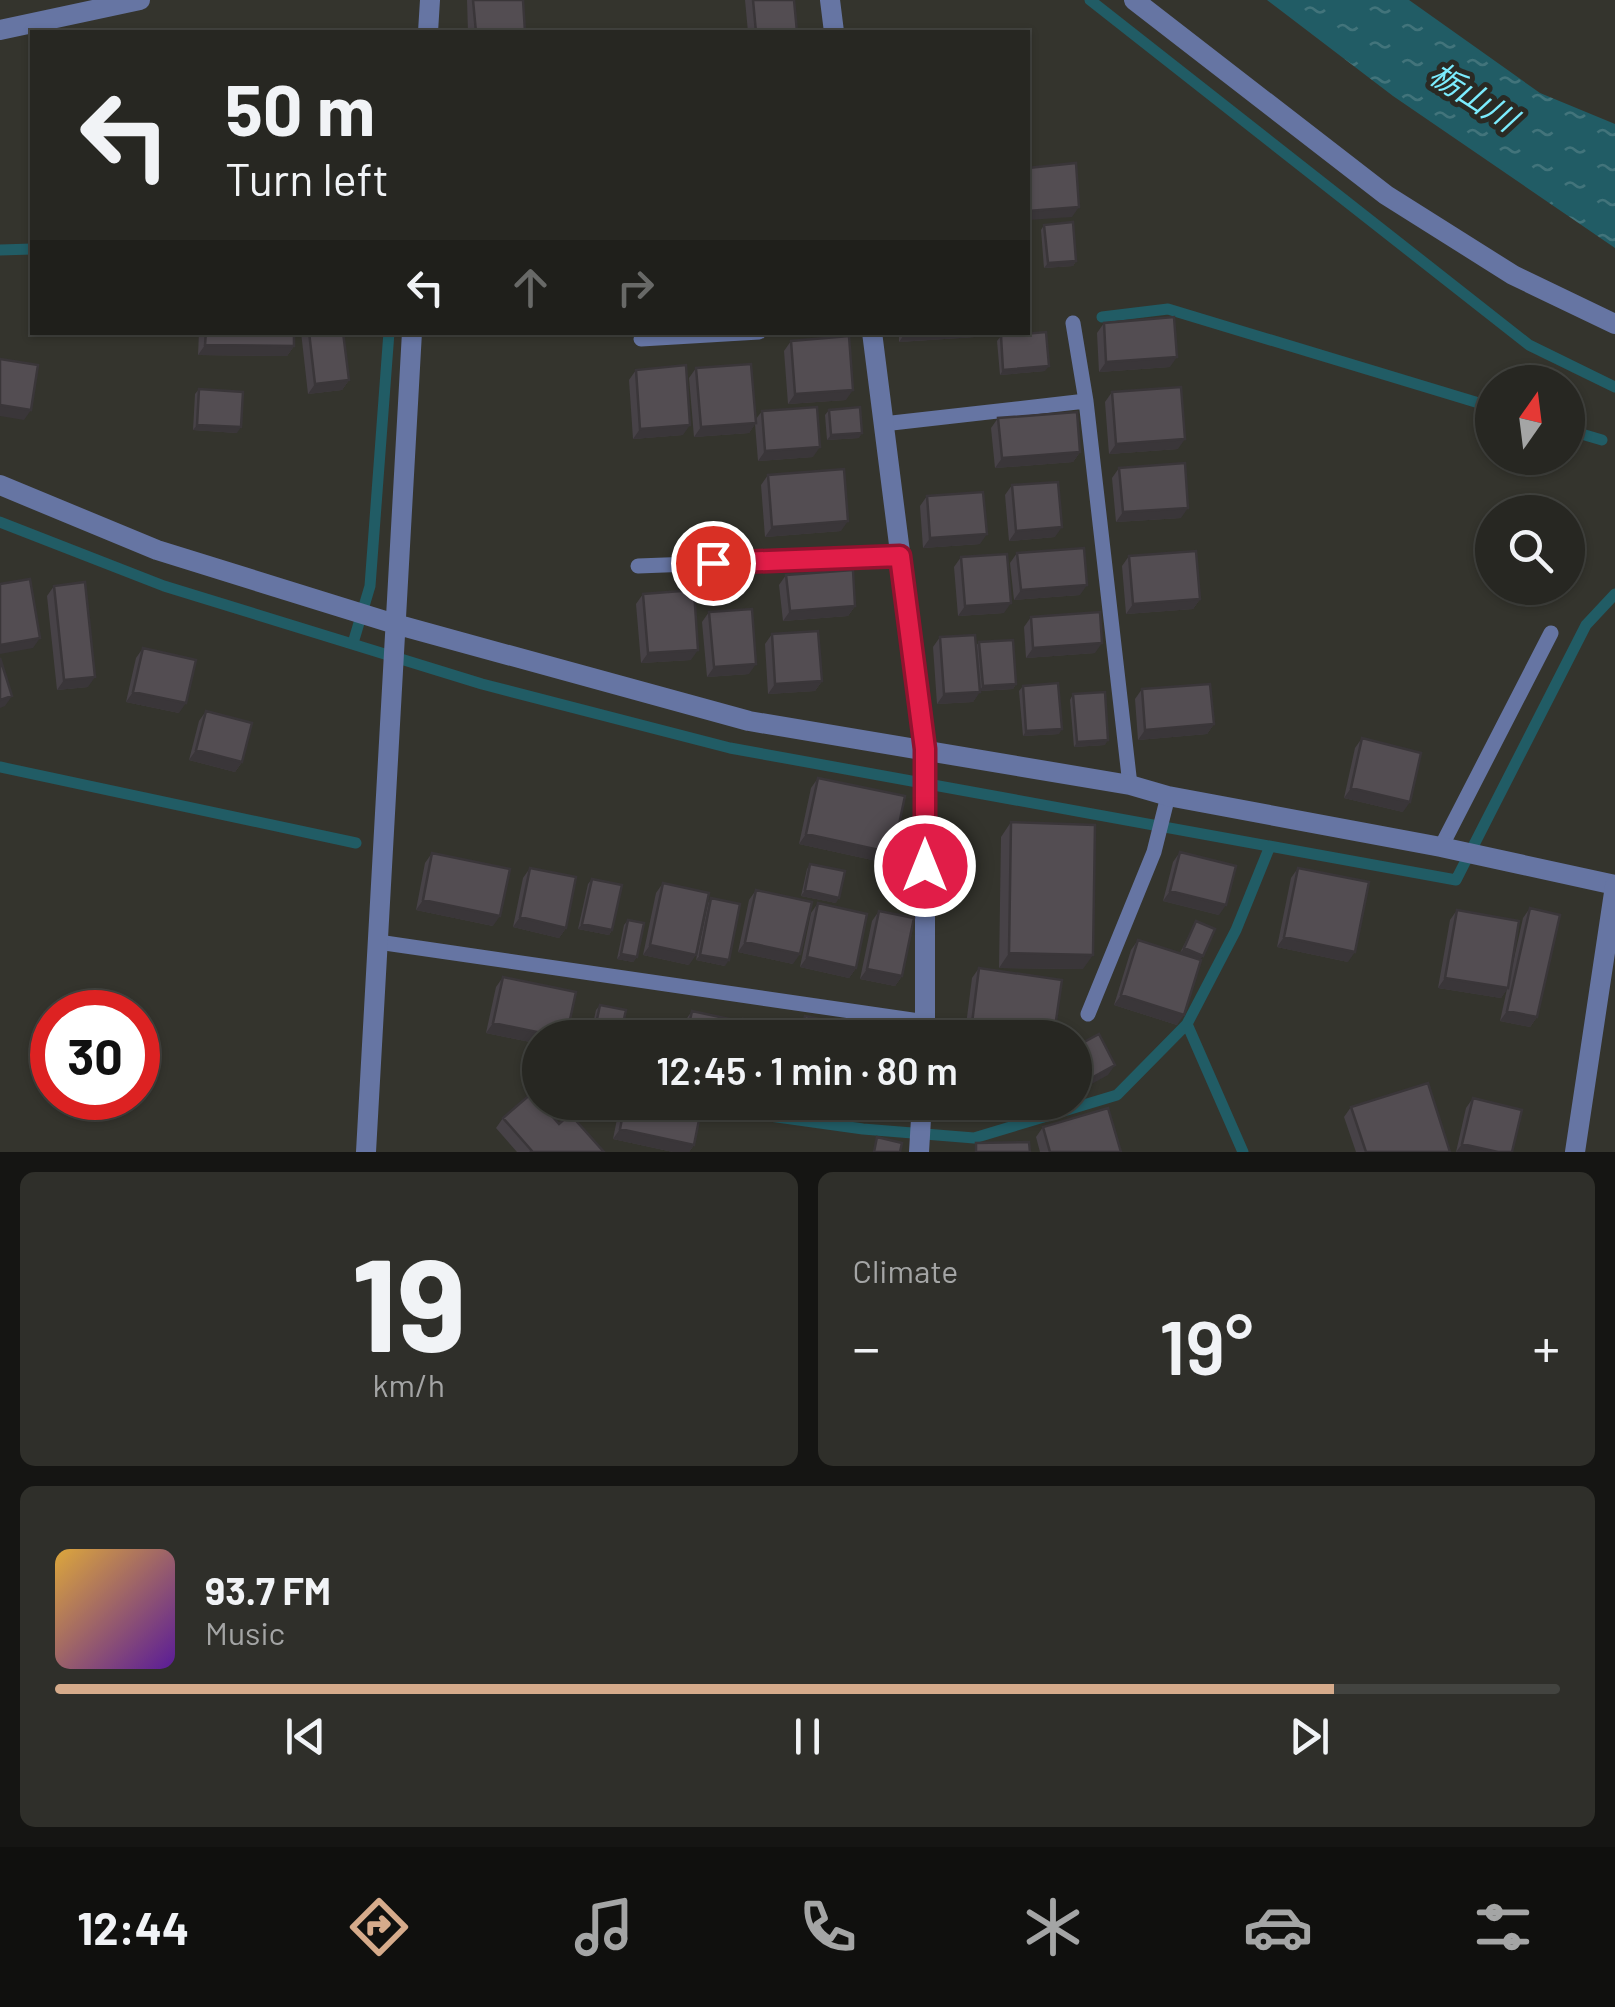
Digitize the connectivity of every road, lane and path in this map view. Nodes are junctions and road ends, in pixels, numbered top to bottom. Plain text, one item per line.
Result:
1 (140, 0) edge
2 (430, 0) edge
3 (830, 0) edge
4 (1134, 0) edge
5 (0, 30) edge
6 (428, 30) edge
7 (834, 30) edge
8 (1073, 324) dead end
9 (1615, 324) edge
10 (412, 335) edge
11 (708, 335) edge
12 (872, 335) edge
13 (640, 339) dead end
14 (1086, 402) junction
15 (884, 424) junction
16 (0, 484) edge
17 (900, 556) junction
18 (638, 566) dead end
19 (395, 624) junction
20 (1551, 633) dead end
21 (925, 749) junction
22 (1130, 785) junction
23 (1168, 796) junction
24 (1440, 847) junction
25 (1615, 886) edge
26 (378, 942) junction
27 (1088, 1014) dead end
28 (863, 1020) edge
29 (925, 1020) edge
30 (921, 1120) edge
31 (366, 1152) edge
32 (919, 1152) edge
33 (1575, 1152) edge

1 - 5 street
2 - 6 street
3 - 7 street
4 - 9 street
8 - 14 lane
10 - 19 street
11 - 13 lane
12 - 15 street
14 - 15 lane
14 - 22 lane
15 - 17 street
16 - 19 street
17 - 18 lane
17 - 21 street
19 - 21 street
19 - 26 street
20 - 24 lane
21 - 22 street
21 - 29 street
22 - 23 street
23 - 24 street
23 - 27 lane
24 - 25 street
25 - 33 street
26 - 28 lane
26 - 31 street
30 - 32 street

